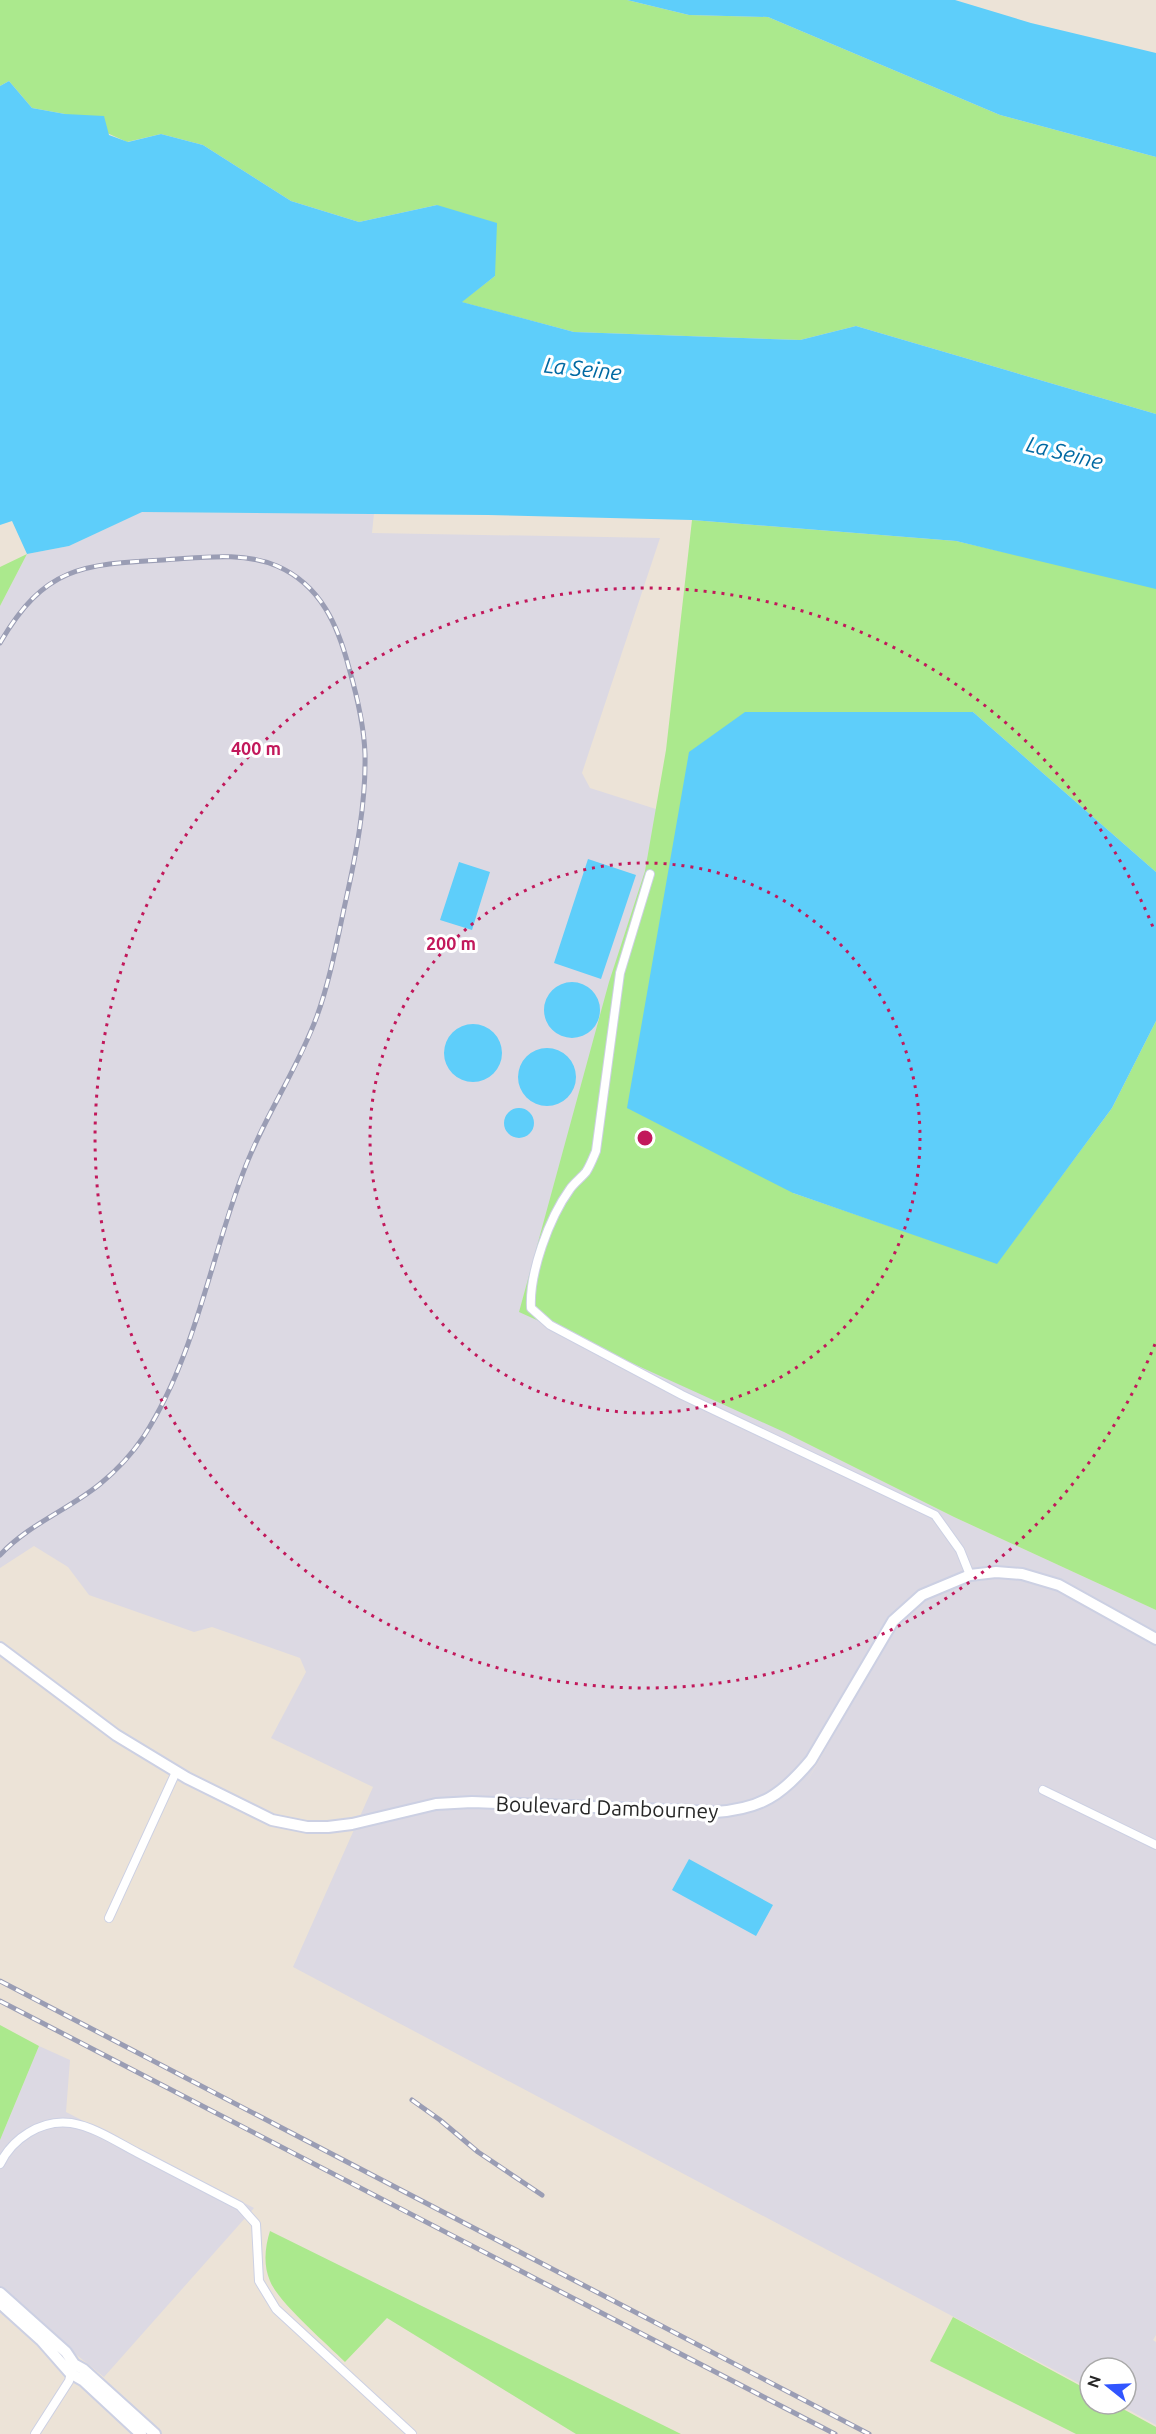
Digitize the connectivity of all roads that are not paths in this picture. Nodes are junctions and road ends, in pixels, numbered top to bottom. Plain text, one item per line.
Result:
1 (650, 874) dead end
2 (970, 1575) junction
3 (1156, 1640) edge
4 (0, 1648) edge
5 (176, 1772) junction
6 (1043, 1790) dead end
7 (1156, 1845) edge
8 (109, 1918) dead end
9 (0, 2164) edge
10 (0, 2293) edge
11 (0, 2303) edge
12 (72, 2369) junction
13 (35, 2434) edge
14 (141, 2434) edge
15 (155, 2434) edge
16 (412, 2434) edge

1 - 2 street
2 - 3 street, Boulevard Dambourney
2 - 5 street, Boulevard Dambourney
4 - 5 street, Boulevard Dambourney
5 - 8 street
6 - 7 street
9 - 16 street
10 - 12 street
11 - 12 street
12 - 13 street
12 - 14 street
12 - 15 street

